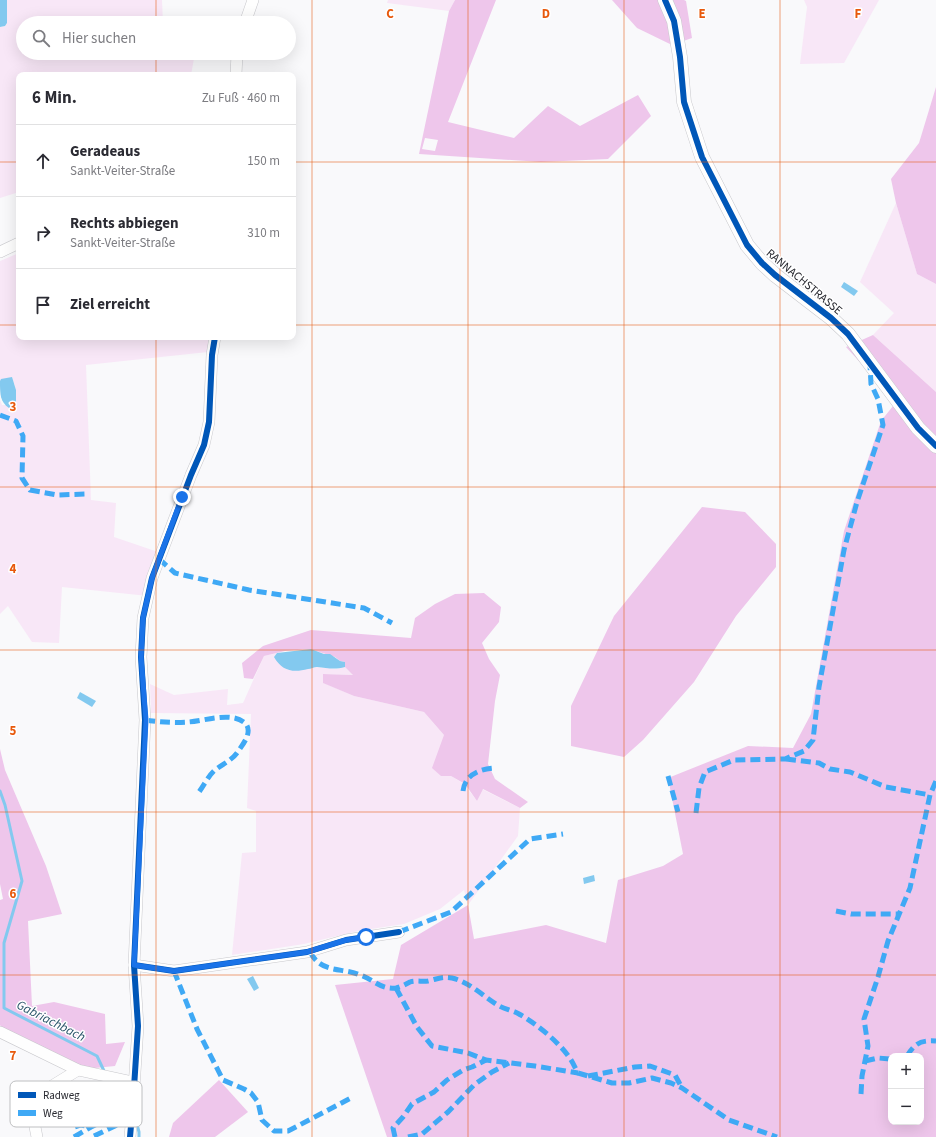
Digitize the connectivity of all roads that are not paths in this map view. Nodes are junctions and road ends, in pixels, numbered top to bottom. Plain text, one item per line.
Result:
1 (253, 0) edge
2 (665, 0) edge
3 (247, 16) edge
4 (237, 60) edge
5 (236, 72) edge
6 (16, 244) edge
7 (0, 252) edge
8 (215, 340) edge
9 (936, 446) edge
10 (399, 932) dead end
11 (134, 965) junction
12 (0, 1032) edge
13 (78, 1070) junction
14 (60, 1081) edge
15 (129, 1081) edge
16 (133, 1081) edge
17 (35, 1127) edge
18 (37, 1137) edge

1 - 3 street
2 - 9 street, RANNACHSTRASSE
4 - 5 street
6 - 7 street
8 - 11 street
10 - 11 street
11 - 16 street
12 - 13 street
13 - 14 street
13 - 15 street
17 - 18 street

